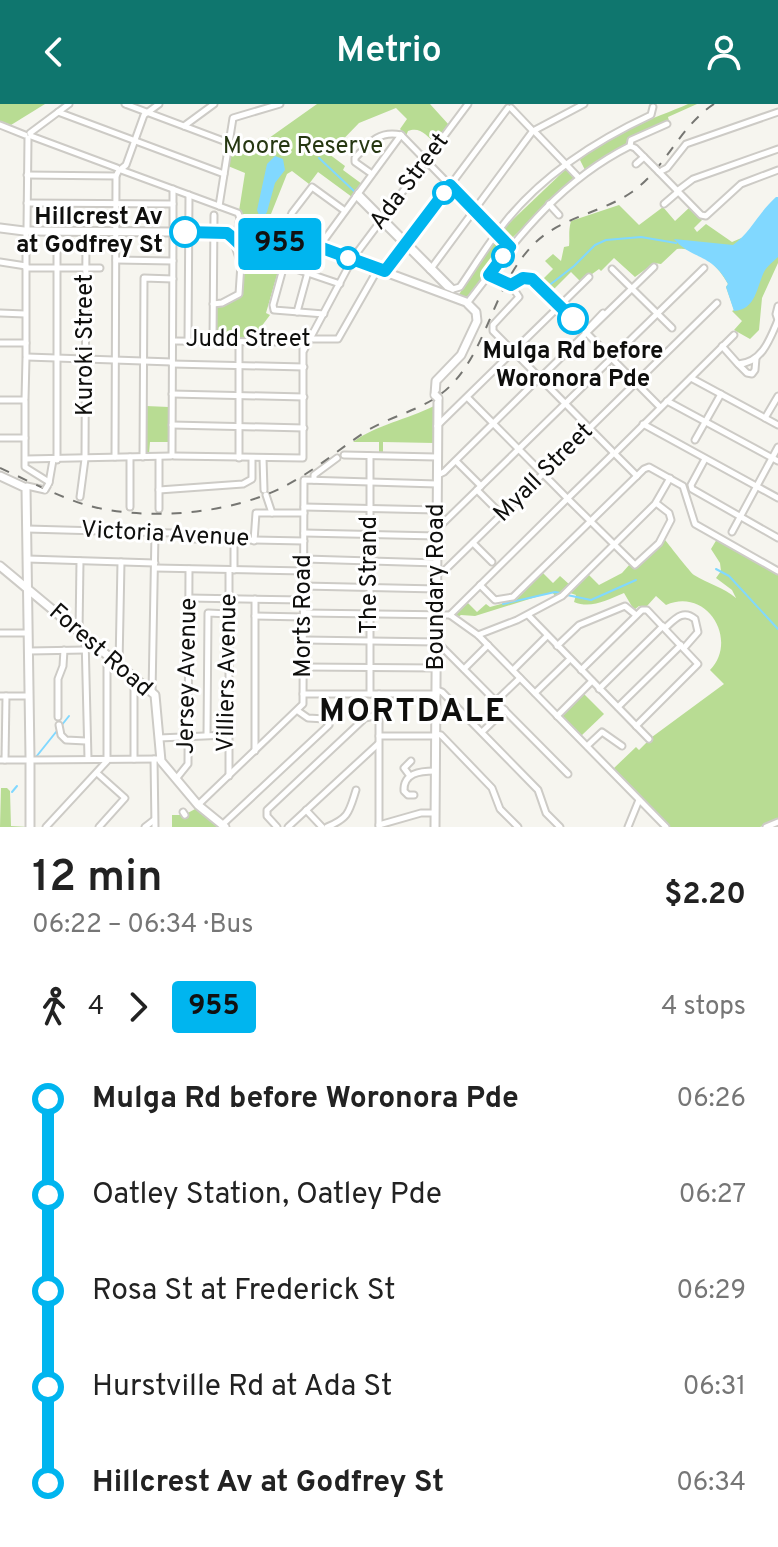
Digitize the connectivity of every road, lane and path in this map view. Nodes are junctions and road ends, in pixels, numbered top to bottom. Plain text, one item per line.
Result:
1 (69, 104) edge
2 (125, 104) edge
3 (159, 104) edge
4 (214, 104) edge
5 (280, 104) edge
6 (584, 104) edge
7 (464, 105) edge
8 (654, 105) edge
9 (510, 106) edge
10 (58, 112) junction
11 (148, 112) junction
12 (778, 112) edge
13 (0, 125) edge
14 (184, 126) junction
15 (663, 127) dead end
16 (534, 131) junction
17 (28, 135) junction
18 (401, 135) junction
19 (135, 141) junction
20 (229, 143) junction
21 (630, 146) junction
22 (778, 149) edge
23 (644, 157) junction
24 (426, 160) junction
25 (566, 164) junction
26 (636, 164) dead end
27 (120, 170) junction
28 (657, 170) junction
29 (778, 170) edge
30 (224, 174) junction
31 (372, 174) junction
32 (27, 175) junction
33 (579, 178) junction
34 (450, 185) junction
35 (173, 189) junction
36 (678, 192) junction
37 (357, 194) junction
38 (189, 195) junction
39 (27, 203) junction
40 (116, 203) junction
41 (173, 204) junction
42 (549, 204) junction
43 (664, 204) dead end
44 (219, 206) junction
45 (475, 209) junction
46 (345, 211) junction
47 (214, 215) dead end
48 (559, 215) dead end
49 (382, 219) junction
50 (0, 228) edge
51 (26, 231) junction
52 (86, 231) junction
53 (116, 231) junction
54 (188, 231) junction
55 (173, 232) junction
56 (214, 232) junction
57 (285, 232) junction
58 (497, 232) junction
59 (237, 233) dead end
60 (407, 244) junction
61 (511, 246) junction
62 (319, 247) junction
63 (236, 249) dead end
64 (57, 250) dead end
65 (116, 260) junction
66 (352, 260) junction
67 (173, 261) junction
68 (0, 262) edge
69 (26, 267) junction
70 (654, 267) dead end
71 (56, 268) junction
72 (87, 268) junction
73 (100, 268) dead end
74 (431, 268) junction
75 (704, 268) dead end
76 (612, 269) dead end
77 (385, 271) junction
78 (308, 272) junction
79 (489, 275) junction
80 (589, 277) dead end
81 (173, 279) junction
82 (340, 284) junction
83 (511, 285) junction
84 (632, 288) junction
85 (468, 303) junction
86 (717, 303) dead end
87 (213, 304) junction
88 (560, 306) junction
89 (778, 306) edge
90 (297, 312) junction
91 (657, 313) junction
92 (0, 314) edge
93 (25, 314) junction
94 (324, 314) junction
95 (778, 320) edge
96 (672, 328) dead end
97 (586, 332) junction
98 (734, 335) dead end
99 (307, 340) junction
100 (173, 341) junction
101 (188, 341) junction
102 (213, 341) junction
103 (239, 342) junction
104 (0, 343) edge
105 (26, 343) junction
106 (722, 346) junction
107 (514, 352) junction
108 (26, 357) junction
109 (756, 357) junction
110 (57, 358) junction
111 (611, 358) junction
112 (86, 359) junction
113 (115, 360) junction
114 (144, 360) junction
115 (172, 363) junction
116 (739, 365) junction
117 (239, 366) junction
118 (304, 367) junction
119 (540, 378) junction
120 (691, 378) junction
121 (636, 383) junction
122 (172, 394) junction
123 (721, 394) junction
124 (239, 395) junction
125 (778, 396) edge
126 (304, 397) junction
127 (468, 398) junction
128 (0, 400) edge
129 (24, 400) junction
130 (667, 401) junction
131 (565, 403) junction
132 (660, 407) junction
133 (765, 418) junction
134 (705, 422) junction
135 (493, 424) junction
136 (643, 424) junction
137 (172, 425) junction
138 (778, 425) edge
139 (239, 426) junction
140 (437, 426) junction
141 (304, 428) junction
142 (589, 428) junction
143 (0, 438) edge
144 (25, 438) junction
145 (695, 440) dead end
146 (778, 447) edge
147 (518, 450) junction
148 (614, 453) junction
149 (172, 456) junction
150 (370, 456) junction
151 (115, 457) junction
152 (130, 457) junction
153 (143, 457) junction
154 (159, 457) junction
155 (436, 457) junction
156 (239, 458) junction
157 (252, 458) junction
158 (263, 458) junction
159 (26, 459) junction
160 (85, 459) junction
161 (705, 459) junction
162 (775, 459) edge
163 (55, 460) junction
164 (456, 461) junction
165 (543, 474) junction
166 (0, 476) edge
167 (637, 476) junction
168 (670, 478) junction
169 (437, 479) junction
170 (314, 480) junction
171 (370, 482) junction
172 (47, 486) junction
173 (757, 486) junction
174 (26, 488) junction
175 (479, 488) junction
176 (159, 490) junction
177 (80, 497) dead end
178 (778, 498) edge
179 (568, 499) junction
180 (656, 503) junction
181 (130, 507) dead end
182 (370, 508) junction
183 (159, 509) dead end
184 (304, 510) junction
185 (437, 510) junction
186 (272, 513) junction
187 (502, 515) junction
188 (741, 516) junction
189 (591, 522) junction
190 (26, 529) junction
191 (437, 532) junction
192 (732, 532) dead end
193 (155, 533) junction
194 (304, 533) junction
195 (371, 535) junction
196 (778, 538) edge
197 (234, 540) junction
198 (254, 541) junction
199 (305, 541) junction
200 (473, 543) junction
201 (614, 546) junction
202 (26, 559) junction
203 (305, 559) junction
204 (80, 561) junction
205 (371, 561) junction
206 (121, 562) junction
207 (492, 562) dead end
208 (437, 563) junction
209 (0, 566) edge
210 (155, 566) junction
211 (189, 569) junction
212 (231, 570) junction
213 (305, 571) junction
214 (778, 571) edge
215 (437, 573) junction
216 (480, 585) junction
217 (304, 586) junction
218 (27, 588) junction
219 (371, 588) junction
220 (437, 589) junction
221 (31, 596) junction
222 (189, 598) junction
223 (229, 599) junction
224 (255, 599) junction
225 (304, 600) junction
226 (229, 614) junction
227 (370, 614) junction
228 (304, 615) junction
229 (437, 615) junction
230 (450, 615) junction
231 (528, 615) junction
232 (637, 615) junction
233 (255, 616) junction
234 (664, 627) junction
235 (0, 633) edge
236 (28, 633) junction
237 (82, 634) junction
238 (478, 635) junction
239 (547, 636) junction
240 (304, 640) junction
241 (370, 641) junction
242 (437, 642) junction
243 (488, 645) junction
244 (557, 646) junction
245 (683, 646) junction
246 (64, 650) junction
247 (85, 650) junction
248 (29, 651) junction
249 (109, 657) junction
250 (570, 659) junction
251 (119, 665) junction
252 (304, 667) junction
253 (370, 668) junction
254 (437, 668) junction
255 (464, 669) junction
256 (513, 670) junction
257 (581, 670) junction
258 (520, 678) junction
259 (135, 681) junction
260 (592, 681) junction
261 (599, 689) junction
262 (437, 692) junction
263 (152, 693) junction
264 (535, 693) junction
265 (303, 694) junction
266 (370, 694) junction
267 (379, 694) junction
268 (3, 696) edge
269 (29, 696) junction
270 (496, 701) junction
271 (618, 707) junction
272 (505, 710) junction
273 (298, 711) junction
274 (379, 715) junction
275 (557, 716) junction
276 (58, 717) dead end
277 (59, 725) dead end
278 (636, 726) junction
279 (482, 732) junction
280 (207, 735) junction
281 (227, 735) junction
282 (436, 735) junction
283 (379, 736) junction
284 (188, 737) junction
285 (159, 738) junction
286 (649, 739) dead end
287 (86, 741) junction
288 (378, 744) junction
289 (587, 746) junction
290 (622, 746) dead end
291 (255, 751) junction
292 (88, 759) junction
293 (134, 759) junction
294 (157, 759) junction
295 (3, 760) edge
296 (30, 760) junction
297 (108, 760) junction
298 (411, 761) dead end
299 (436, 771) junction
300 (97, 773) junction
301 (568, 774) dead end
302 (229, 776) junction
303 (410, 776) junction
304 (176, 779) junction
305 (356, 790) dead end
306 (414, 795) dead end
307 (640, 802) junction
308 (198, 805) junction
309 (306, 810) junction
310 (435, 813) junction
311 (778, 822) edge
312 (154, 823) edge
313 (224, 825) edge
314 (379, 826) edge
315 (515, 826) edge
316 (30, 827) edge
317 (46, 827) edge
318 (99, 827) edge
319 (145, 827) edge
320 (277, 827) edge
321 (288, 827) edge
322 (324, 827) edge
323 (435, 827) edge
324 (560, 827) edge
325 (628, 827) edge
326 (666, 827) edge
327 (768, 827) edge

1 - 10 street
2 - 11 street
3 - 11 street
4 - 14 street
5 - 20 street
6 - 16 street
7 - 24 street, Ada Street
8 - 25 street
9 - 16 street
9 - 34 street
10 - 17 street
10 - 19 street
11 - 14 street
11 - 19 street
12 - 28 street
13 - 17 street
14 - 20 street
15 - 21 street
16 - 25 street
16 - 45 street
17 - 27 street
17 - 32 street
18 - 24 street
18 - 31 street
18 - 31 street
19 - 27 street
19 - 30 street
20 - 30 street
21 - 23 street
21 - 33 street
22 - 36 street
23 - 26 street
23 - 28 street
24 - 34 street
24 - 49 street, Ada Street
25 - 33 street
25 - 58 street
27 - 32 street
27 - 35 street
27 - 40 street
28 - 36 street
29 - 36 street
30 - 44 street
31 - 37 street
32 - 39 street
33 - 42 street
34 - 45 street
34 - 60 street
35 - 38 street
35 - 41 street
36 - 43 street
37 - 46 street
37 - 49 street
38 - 44 street
38 - 54 street
39 - 40 street
39 - 51 street
40 - 41 street
40 - 53 street
41 - 55 street
42 - 48 street
42 - 61 street
44 - 59 street
45 - 58 street
45 - 74 street
46 - 57 street
46 - 62 street
47 - 56 street
49 - 60 street
49 - 66 street, Ada Street
50 - 51 main road
51 - 52 main road
51 - 69 street
52 - 53 main road
52 - 72 street, Kuroki Street
53 - 55 main road
53 - 65 street
54 - 55 main road
54 - 56 main road
54 - 101 street
55 - 67 street
56 - 57 main road
56 - 87 street
57 - 62 main road
58 - 61 street
58 - 74 street
60 - 74 street
60 - 77 street
61 - 79 street
62 - 66 main road
63 - 87 street
64 - 71 street
65 - 67 street
65 - 113 street
66 - 77 main road
66 - 82 street, Ada Street
67 - 81 street
68 - 69 street
69 - 71 street
69 - 93 street
70 - 84 street
71 - 72 street
71 - 110 street
72 - 73 street
72 - 112 street, Kuroki Street
75 - 91 street
76 - 84 street
77 - 85 main road
77 - 99 street, Judd Street
78 - 82 street
78 - 90 street
78 - 90 street
79 - 83 street
79 - 85 street
80 - 88 street
81 - 100 street
81 - 114 street
82 - 94 street, Ada Street
83 - 88 street
83 - 107 street
84 - 91 street
84 - 97 street
85 - 140 main road, Boundary Road
86 - 121 street, Myall Street
87 - 102 street
88 - 97 street
88 - 107 street
89 - 95 street
90 - 94 street
91 - 96 street
91 - 111 street
92 - 93 street
93 - 105 street
94 - 99 street, Ada Street
95 - 109 street
97 - 111 street
97 - 119 street
98 - 106 street
99 - 103 street, Judd Street
99 - 118 street
100 - 101 street, Judd Street
100 - 115 street
101 - 102 street, Judd Street
102 - 103 street, Judd Street
103 - 117 street
104 - 105 street
105 - 108 street
106 - 116 street
106 - 120 street
107 - 119 street
107 - 127 street
108 - 110 street
108 - 129 street
109 - 116 street
109 - 116 street
110 - 112 street
110 - 163 street
111 - 121 street
111 - 131 street
112 - 113 street
112 - 160 street, Kuroki Street
113 - 114 street
113 - 151 street
114 - 115 street
114 - 153 street
115 - 117 street
115 - 122 street
117 - 118 street
117 - 124 street
118 - 126 street
119 - 131 street
119 - 135 street
120 - 123 street
120 - 130 street
121 - 132 street
121 - 142 street, Myall Street
122 - 124 street
122 - 137 street
123 - 133 street
123 - 134 street
124 - 126 street
124 - 139 street
125 - 133 street
126 - 141 street
127 - 135 street
127 - 140 street
128 - 129 street
129 - 144 street
130 - 132 street
130 - 134 street
131 - 142 street
131 - 147 street
132 - 136 street
133 - 138 street
134 - 145 street
134 - 162 street
135 - 147 street
135 - 164 street
136 - 148 street
136 - 161 street
137 - 139 street
137 - 149 street
139 - 141 street
139 - 156 street
140 - 155 main road, Boundary Road
141 - 158 street
142 - 148 street
142 - 165 street, Myall Street
143 - 144 street
144 - 159 street
146 - 162 street
147 - 165 street
147 - 175 street
148 - 167 street
148 - 179 street
149 - 154 street
149 - 156 street
150 - 155 street
150 - 170 street
150 - 171 street, The Strand
151 - 152 street
151 - 160 street
152 - 153 street
152 - 181 street
153 - 154 street
154 - 176 street
155 - 169 main road, Boundary Road
156 - 157 street
157 - 158 street
157 - 176 street
158 - 186 street
159 - 163 street
159 - 172 street
160 - 163 street
160 - 177 street, Kuroki Street
161 - 173 street
161 - 188 street
162 - 173 street
163 - 172 street
164 - 169 street
164 - 175 street
165 - 179 street
165 - 187 street, Myall Street
166 - 174 main road
167 - 168 street
167 - 189 street
168 - 180 street
168 - 214 street
169 - 171 street
169 - 185 main road, Boundary Road
170 - 171 street
170 - 184 street, Morts Road
171 - 182 street, The Strand
172 - 174 street
173 - 178 street
173 - 188 street
174 - 190 main road
175 - 187 street
175 - 191 street
176 - 183 street
179 - 189 street
179 - 216 street
180 - 201 street
180 - 201 street
182 - 184 street
182 - 185 street
182 - 195 street, The Strand
184 - 186 street
184 - 194 street, Morts Road
185 - 191 main road, Boundary Road
186 - 198 street
187 - 200 street, Myall Street
188 - 192 street
188 - 196 street
189 - 201 street
189 - 216 street
190 - 193 street, Victoria Avenue
190 - 202 main road
191 - 195 street
191 - 208 main road, Boundary Road
193 - 197 street, Victoria Avenue
193 - 210 street
194 - 195 street
194 - 199 street, Morts Road
195 - 205 street, The Strand
197 - 198 street, Victoria Avenue
197 - 212 street, Villiers Avenue
198 - 199 street, Victoria Avenue
199 - 203 street, Morts Road
200 - 207 street
200 - 215 street, Myall Street
201 - 231 street
202 - 204 street
202 - 218 main road
203 - 205 street
203 - 213 street, Morts Road
204 - 206 street
204 - 237 street
205 - 208 street
205 - 219 street, The Strand
206 - 210 street
206 - 251 street
208 - 215 main road, Boundary Road
209 - 218 main road, Forest Road
210 - 211 street
210 - 263 street
211 - 212 street
211 - 222 street, Jersey Avenue
212 - 213 street
212 - 223 street, Villiers Avenue
213 - 217 street, Morts Road
215 - 220 main road, Boundary Road
216 - 230 street
217 - 219 street
217 - 225 street, Morts Road
218 - 221 main road
219 - 220 street
219 - 227 street, The Strand
220 - 229 main road, Boundary Road
221 - 236 main road
221 - 237 main road, Forest Road
222 - 223 street
222 - 284 street, Jersey Avenue
223 - 224 street
223 - 226 street, Villiers Avenue
224 - 225 street
224 - 233 street
225 - 228 street, Morts Road
226 - 280 street
226 - 281 street, Villiers Avenue
227 - 228 street
227 - 229 street
227 - 241 street, The Strand
228 - 233 street
228 - 240 street, Morts Road
229 - 230 street
229 - 242 main road, Boundary Road
230 - 238 street
231 - 238 street
231 - 239 street
232 - 234 street
232 - 244 street
232 - 257 street
233 - 291 street
234 - 245 street
234 - 245 street
234 - 261 street
235 - 236 street
236 - 248 main road
237 - 247 street
237 - 249 main road, Forest Road
238 - 243 street
239 - 244 street
239 - 256 street
240 - 241 street
240 - 252 street, Morts Road
241 - 242 street
241 - 253 street, The Strand
242 - 254 main road, Boundary Road
242 - 255 street
243 - 255 street
243 - 256 street
244 - 250 street
245 - 271 street
245 - 278 street
246 - 247 street
246 - 248 street
246 - 276 street
247 - 287 street
248 - 269 main road
249 - 251 main road, Forest Road
249 - 297 street
250 - 257 street
250 - 264 street
251 - 259 main road, Forest Road
252 - 253 street
252 - 265 street, Morts Road
253 - 254 street
253 - 266 street, The Strand
254 - 262 main road, Boundary Road
255 - 270 street
256 - 258 street
257 - 260 street
258 - 264 street
258 - 270 street
259 - 263 main road, Forest Road
259 - 293 street
260 - 261 street
260 - 275 street
261 - 271 street
262 - 267 street
262 - 279 street
262 - 282 main road, Boundary Road
263 - 285 main road, Forest Road
264 - 275 street
265 - 266 street
265 - 273 street, Morts Road
266 - 267 street
267 - 274 street
268 - 269 street
268 - 295 street
269 - 296 main road
270 - 272 street
271 - 278 street
272 - 279 street
272 - 301 street
273 - 291 street, Morts Road
273 - 313 street
274 - 283 street
274 - 320 street
275 - 289 street
277 - 287 street
278 - 286 street
279 - 324 street
280 - 281 street
280 - 284 street
281 - 302 street, Villiers Avenue
282 - 283 street
282 - 299 main road, Boundary Road
282 - 315 street
283 - 288 street
284 - 285 street
284 - 304 street, Jersey Avenue
285 - 294 main road, Forest Road
287 - 292 street
288 - 309 street
288 - 314 street
289 - 290 street
289 - 307 street
291 - 302 street, Morts Road
292 - 296 street
292 - 297 street
293 - 294 street
293 - 297 street
294 - 304 main road
294 - 312 street
295 - 296 street
296 - 316 main road
297 - 300 street
298 - 303 street
299 - 303 street
299 - 310 main road, Boundary Road
300 - 317 street
300 - 318 street
302 - 308 street, Morts Road
303 - 306 street
304 - 308 main road
305 - 322 street
307 - 325 street
307 - 326 street
308 - 313 main road
309 - 321 street
309 - 322 street
310 - 314 street
310 - 323 main road, Boundary Road
311 - 327 street
312 - 319 street

